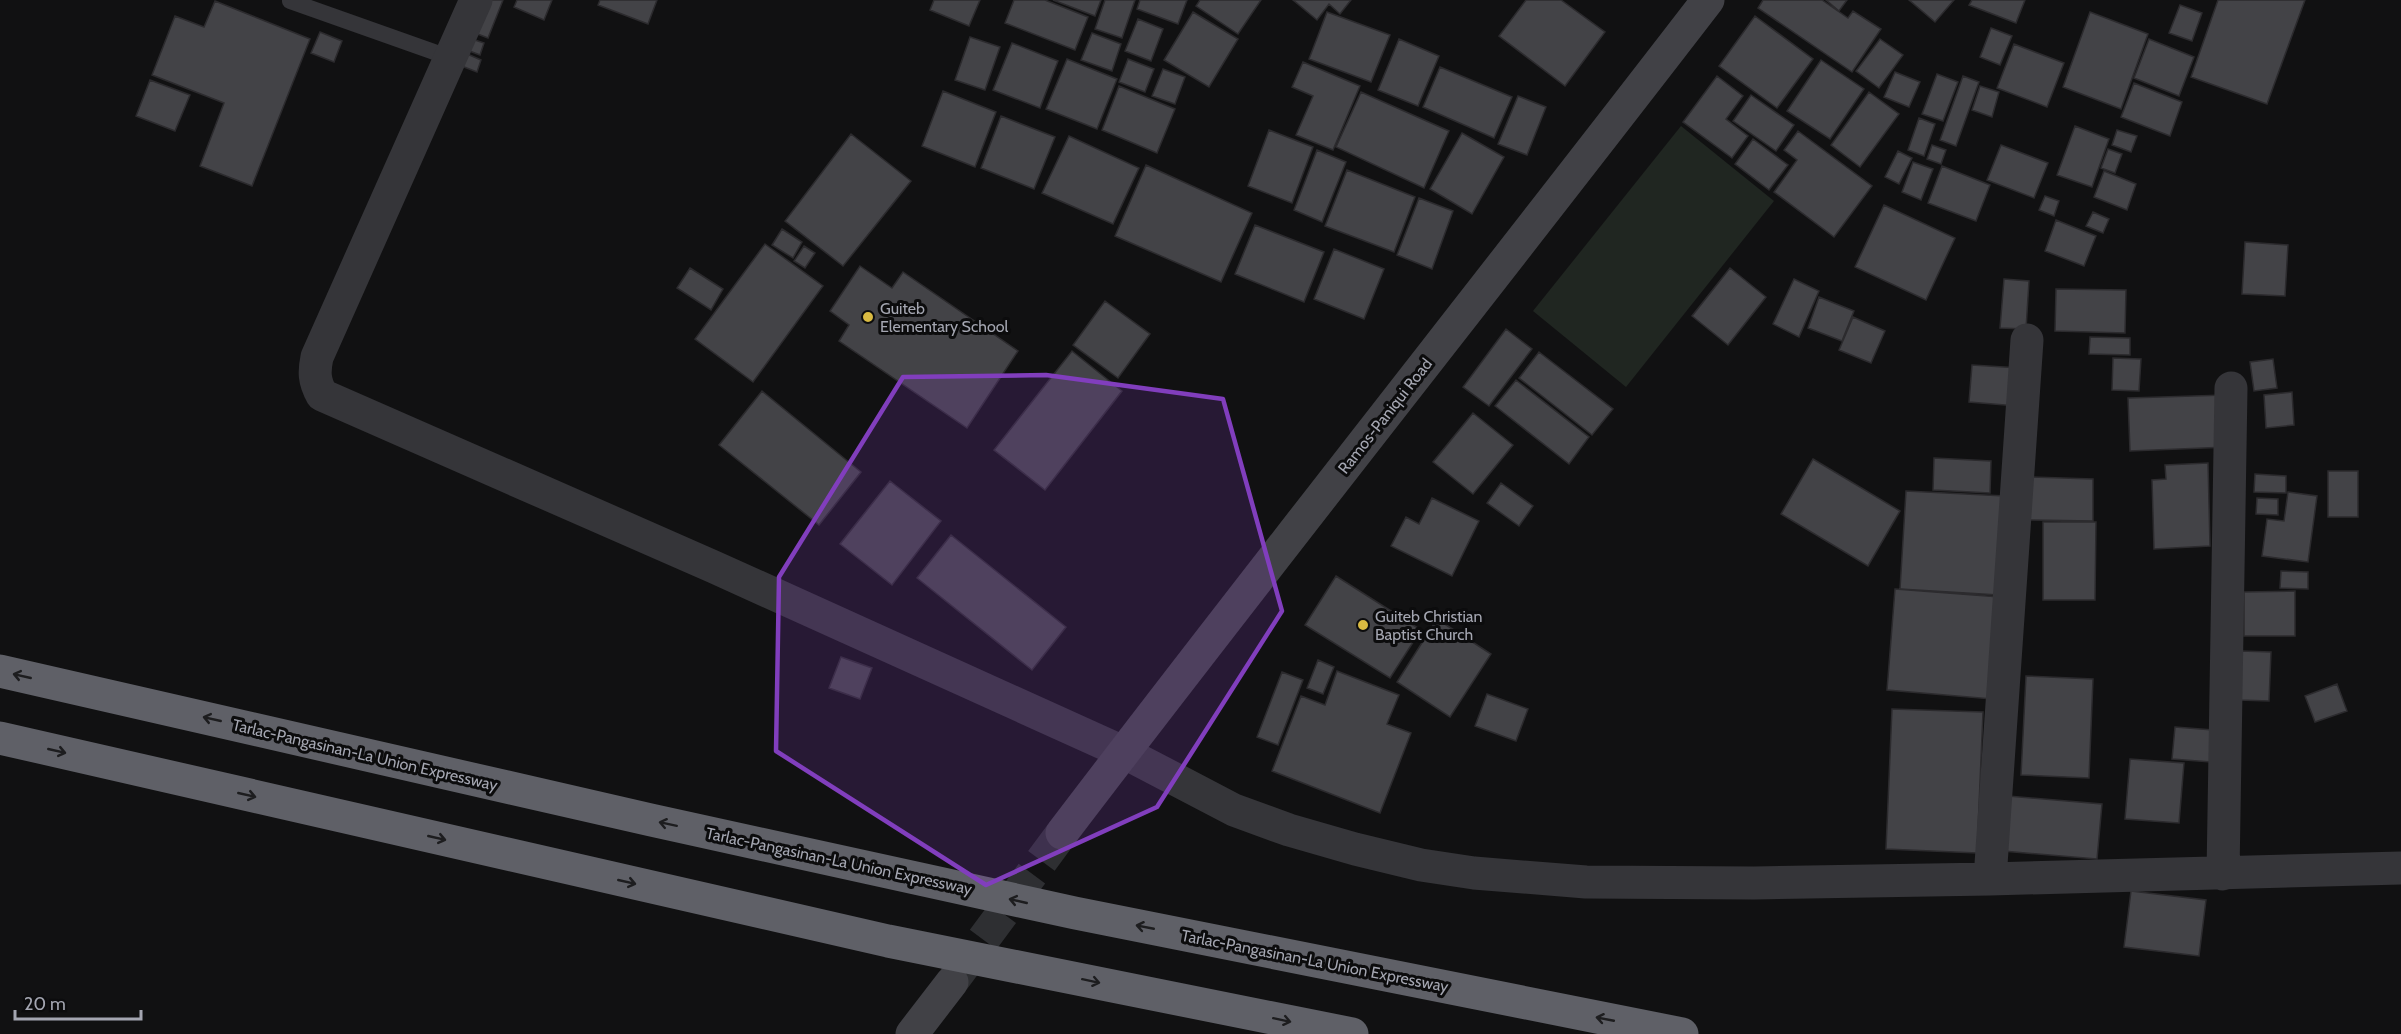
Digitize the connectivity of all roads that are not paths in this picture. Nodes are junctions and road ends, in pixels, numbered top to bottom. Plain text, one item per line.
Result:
1 (476, 0) edge
2 (1708, 0) edge
3 (290, 1) edge
4 (451, 58) junction
5 (2027, 340) dead end
6 (2230, 388) dead end
7 (0, 671) edge
8 (0, 738) edge
9 (1123, 752) junction
10 (1062, 833) tunnel mouth
11 (2401, 868) edge
12 (2223, 874) junction
13 (1990, 879) junction
14 (952, 982) tunnel mouth
15 (912, 1034) edge
16 (1352, 1034) edge
17 (1683, 1034) edge

1 - 4 street
2 - 9 main road, Ramos-Paniqui Road
3 - 4 lane
4 - 9 street
5 - 13 street
6 - 12 street
17 -> 7 highway, Tarlac-Pangasinan-La Union Expressway
8 -> 16 highway
9 - 10 main road, Ramos-Paniqui Road
9 - 13 street
11 - 12 street
12 - 13 street
14 - 15 main road

